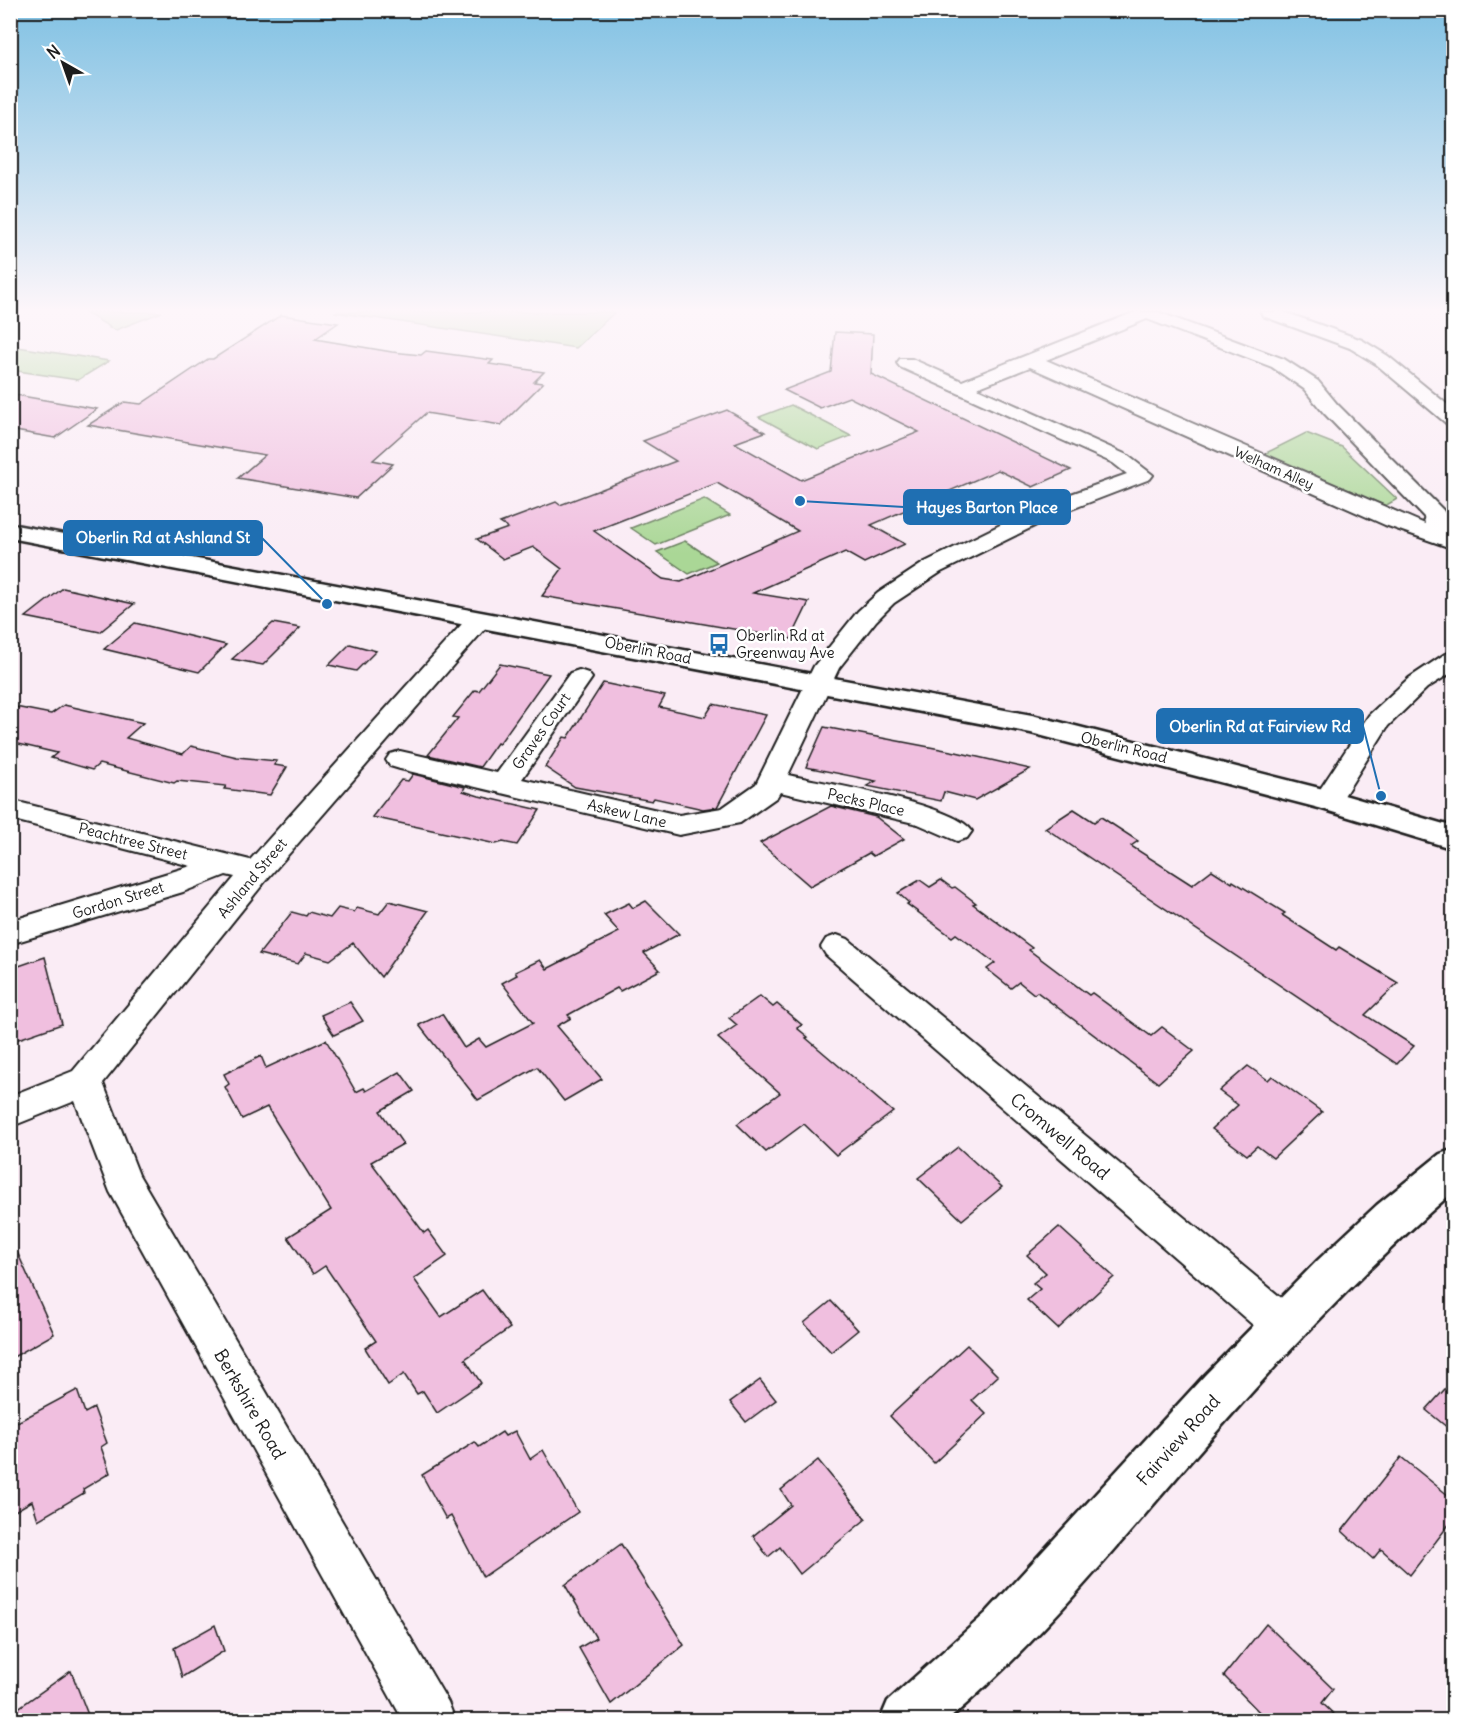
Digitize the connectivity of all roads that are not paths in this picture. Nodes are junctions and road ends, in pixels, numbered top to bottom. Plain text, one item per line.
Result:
1 (972, 393) edge
2 (1104, 393) edge
3 (1317, 393) edge
4 (1421, 393) edge
5 (1454, 420) edge
6 (10, 531) edge
7 (1446, 540) edge
8 (479, 620) junction
9 (1454, 659) edge
10 (579, 678) dead end
11 (819, 682) junction
12 (400, 760) dead end
13 (773, 781) junction
14 (503, 785) junction
15 (1327, 800) junction
16 (10, 809) edge
17 (957, 831) dead end
18 (1454, 838) edge
19 (225, 864) junction
20 (256, 872) junction
21 (10, 933) edge
22 (837, 947) dead end
23 (85, 1081) junction
24 (10, 1112) edge
25 (1454, 1166) edge
26 (1282, 1324) junction
27 (430, 1720) edge
28 (907, 1720) edge

1 - 11 street, Askew Lane
2 - 7 street, Welham Alley
3 - 7 street
4 - 5 street
6 - 8 main road, Oberlin Road
8 - 11 main road, Oberlin Road
8 - 20 street, Ashland Street
9 - 15 street
10 - 14 street, Graves Court
11 - 13 street, Askew Lane
11 - 15 main road, Oberlin Road
12 - 14 street, Askew Lane
13 - 14 street, Askew Lane
13 - 17 street, Pecks Place
15 - 18 main road, Oberlin Road
16 - 19 street, Peachtree Street
19 - 20 street, Peachtree Street
19 - 21 street, Gordon Street
20 - 23 street, Ashland Street
22 - 26 street, Cromwell Road
23 - 24 street, Ashland Street
23 - 27 street, Berkshire Road
25 - 26 main road, Fairview Road
26 - 28 main road, Fairview Road

